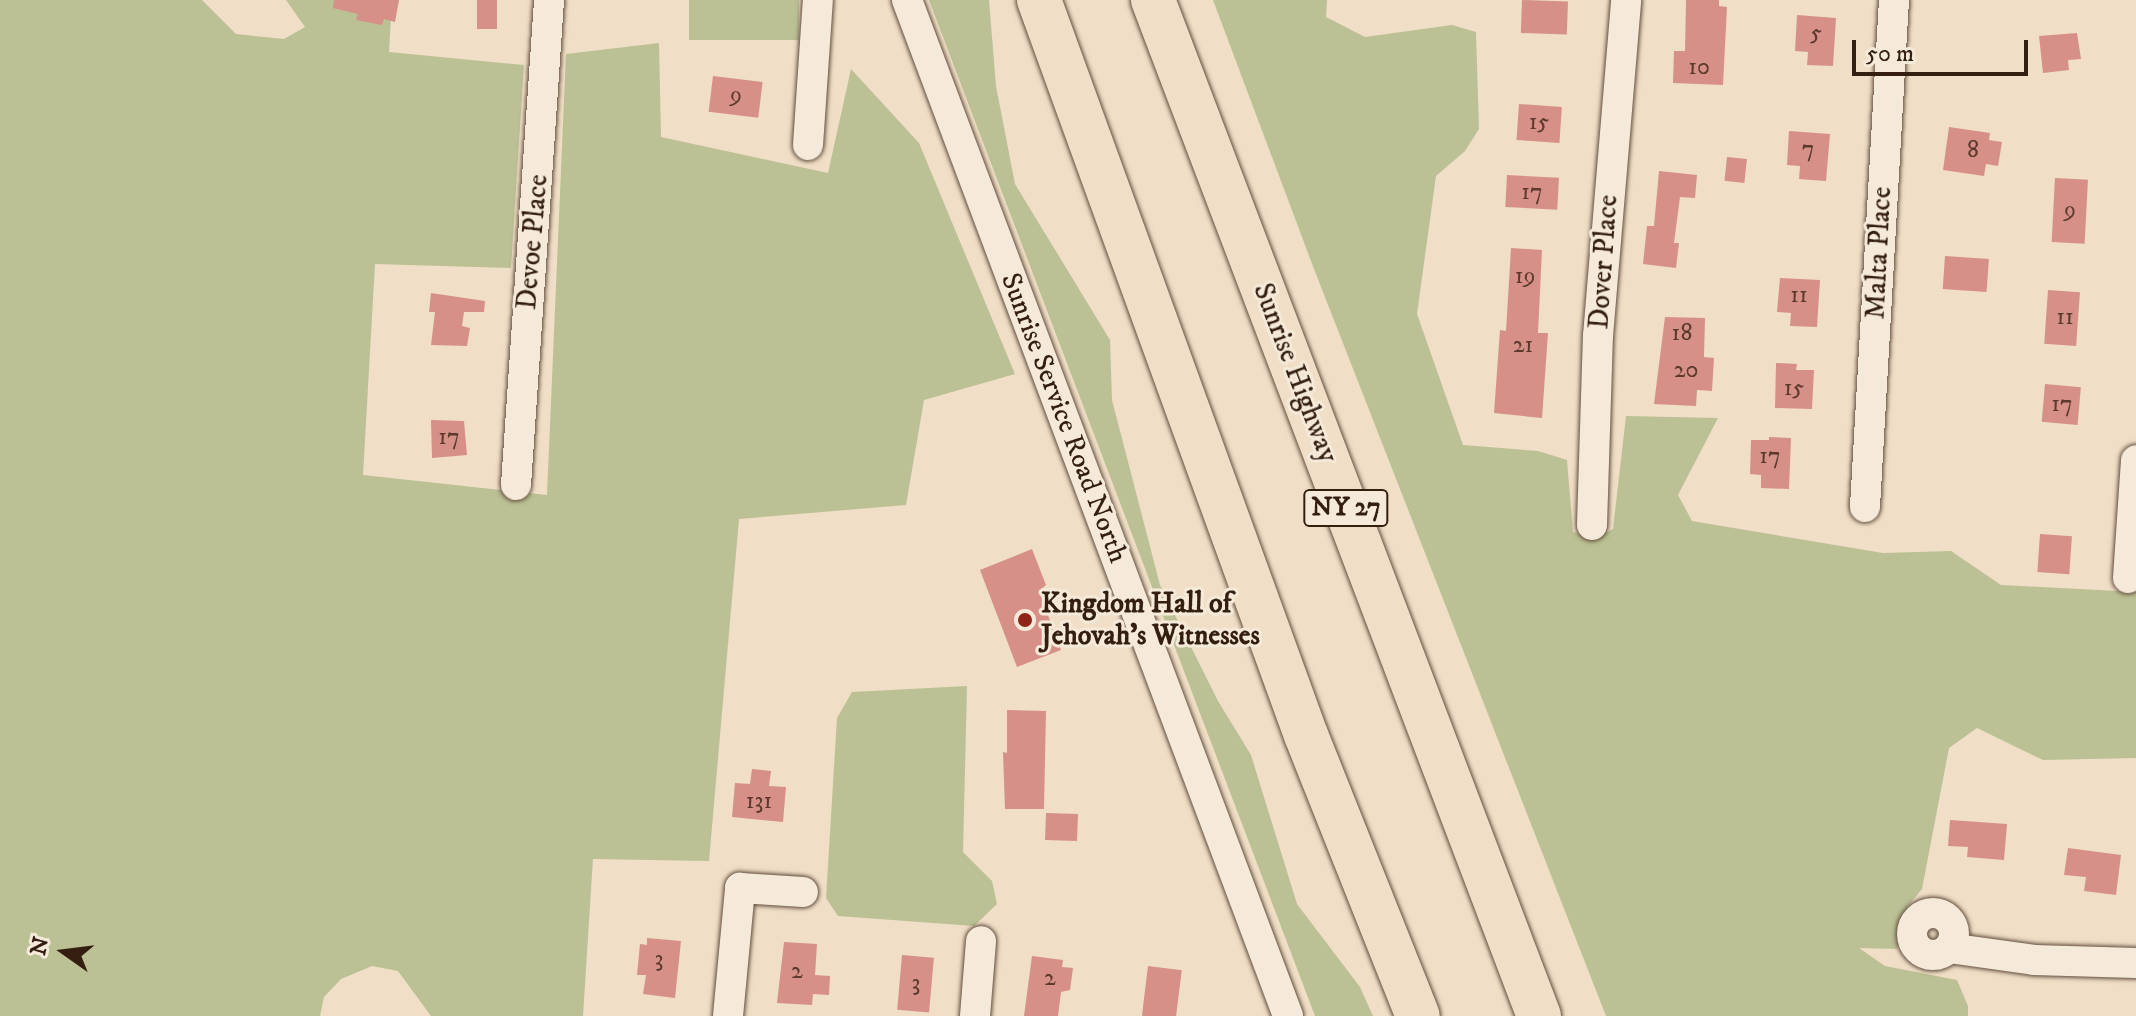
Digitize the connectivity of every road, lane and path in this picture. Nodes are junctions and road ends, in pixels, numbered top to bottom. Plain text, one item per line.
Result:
1 (549, 0) edge
2 (818, 0) edge
3 (907, 0) edge
4 (1039, 0) edge
5 (1153, 0) edge
6 (1626, 0) edge
7 (1894, 0) edge
8 (808, 145) dead end
9 (2136, 460) edge
10 (516, 485) dead end
11 (1865, 507) dead end
12 (1592, 525) dead end
13 (2128, 578) dead end
14 (803, 892) dead end
15 (981, 941) dead end
16 (1949, 948) dead end
17 (2136, 963) edge
18 (728, 1016) edge
19 (975, 1016) edge
20 (1288, 1016) edge
21 (1418, 1016) edge
22 (1539, 1016) edge

1 - 10 street, Devoe Place
2 - 8 street
3 - 20 street, Sunrise Service Road North
4 - 21 highway
5 - 22 highway, Sunrise Highway / NY 27
6 - 12 street, Dover Place
7 - 11 street, Malta Place
9 - 13 street
14 - 18 street
15 - 19 street
16 - 17 street

